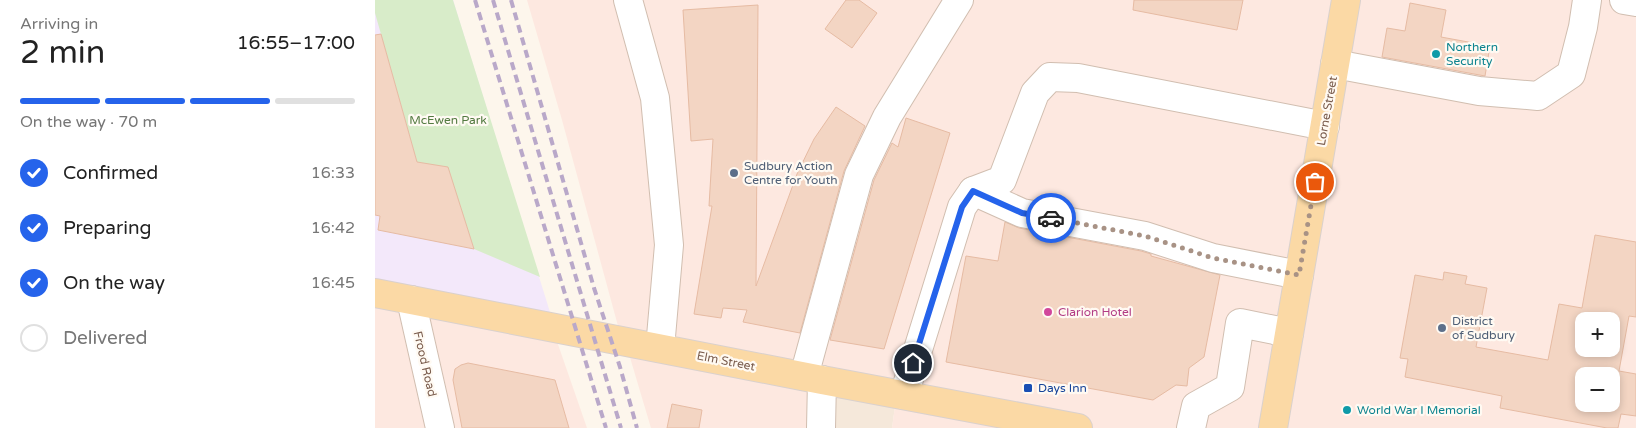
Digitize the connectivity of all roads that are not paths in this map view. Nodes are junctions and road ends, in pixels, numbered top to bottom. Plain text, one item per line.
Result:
1 (628, 0) edge
2 (959, 0) edge
3 (1346, 0) edge
4 (1587, 0) edge
5 (1624, 0) edge
6 (1636, 2) edge
7 (1335, 64) junction
8 (1325, 126) junction
9 (973, 191) junction
10 (1299, 275) junction
11 (375, 293) edge
12 (411, 300) junction
13 (1289, 333) junction
14 (660, 348) junction
15 (813, 378) junction
16 (904, 395) junction
17 (441, 428) edge
18 (821, 428) edge
19 (1078, 428) edge
20 (1191, 428) edge
21 (1273, 428) edge

1 - 14 street
2 - 15 street
3 - 7 main road, Lorne Street
4 - 7 street
5 - 6 street
7 - 8 main road, Lorne Street
8 - 9 street
8 - 10 main road, Lorne Street
9 - 10 street
9 - 16 street
10 - 13 main road, Lorne Street
11 - 12 main road, Elm Street
12 - 14 main road, Elm Street
12 - 17 street, Frood Road
13 - 20 street
13 - 21 main road, Lorne Street
14 - 15 main road, Elm Street
15 - 16 main road, Elm Street
15 - 18 street
16 - 19 main road, Elm Street

